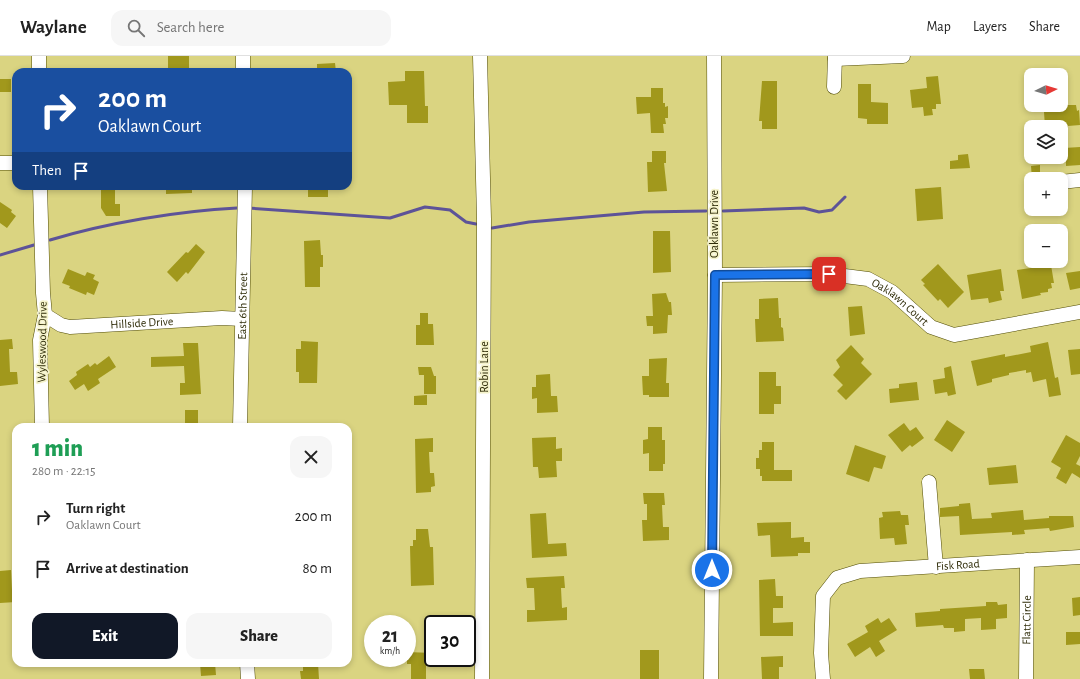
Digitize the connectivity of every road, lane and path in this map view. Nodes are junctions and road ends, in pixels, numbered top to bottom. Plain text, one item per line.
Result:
1 (39, 56) edge
2 (243, 56) edge
3 (480, 56) edge
4 (714, 56) edge
5 (903, 56) edge
6 (835, 58) edge
7 (39, 68) edge
8 (243, 68) edge
9 (834, 87) dead end
10 (0, 163) edge
11 (12, 163) edge
12 (1080, 180) edge
13 (1068, 181) edge
14 (40, 190) edge
15 (245, 190) edge
16 (715, 275) junction
17 (1080, 312) edge
18 (45, 315) junction
19 (242, 319) junction
20 (42, 423) edge
21 (240, 423) edge
22 (929, 482) dead end
23 (1080, 557) edge
24 (1027, 560) junction
25 (936, 567) junction
26 (247, 667) edge
27 (248, 679) edge
28 (482, 679) edge
29 (711, 679) edge
30 (823, 679) edge
31 (1026, 679) edge

1 - 7 street
2 - 8 street
3 - 28 street, Robin Lane
4 - 16 street, Oaklawn Drive
5 - 6 street
6 - 9 street
10 - 11 street
12 - 13 street
14 - 18 street, Wyleswood Drive
15 - 19 street, East 6th Street
16 - 17 street, Oaklawn Court
16 - 29 street, Oaklawn Drive
18 - 19 street, Hillside Drive
18 - 20 street, Wyleswood Drive
19 - 21 street, East 6th Street
22 - 25 street
23 - 24 street, Fisk Road
24 - 25 street, Fisk Road
24 - 31 street, Flatt Circle
25 - 30 street, Fisk Road
26 - 27 street

